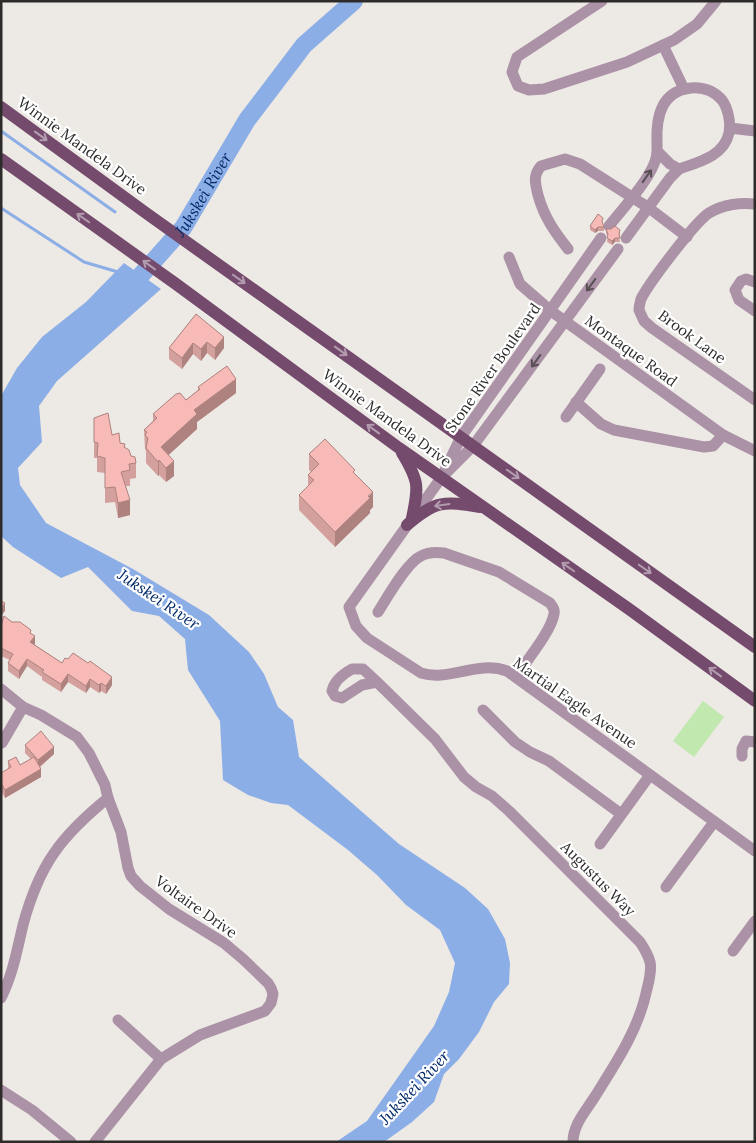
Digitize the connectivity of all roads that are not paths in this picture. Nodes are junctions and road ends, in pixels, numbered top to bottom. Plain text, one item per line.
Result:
1 (602, 1) edge
2 (716, 1) edge
3 (664, 45) junction
4 (684, 89) junction
5 (1, 107) edge
6 (730, 128) junction
7 (755, 131) edge
8 (658, 152) junction
9 (1, 160) edge
10 (679, 169) junction
11 (632, 197) junction
12 (755, 204) edge
13 (649, 208) junction
14 (609, 226) dead end
15 (687, 237) junction
16 (601, 238) dead end
17 (626, 238) dead end
18 (568, 248) dead end
19 (618, 249) dead end
20 (509, 257) dead end
21 (755, 282) edge
22 (551, 311) junction
23 (755, 311) edge
24 (565, 322) junction
25 (600, 369) dead end
26 (755, 400) edge
27 (576, 402) junction
28 (566, 417) dead end
29 (723, 435) junction
30 (461, 437) junction
31 (473, 446) junction
32 (399, 448) junction
33 (755, 451) edge
34 (441, 478) junction
35 (483, 507) junction
36 (410, 522) junction
37 (378, 612) dead end
38 (755, 647) edge
39 (342, 676) junction
40 (516, 677) junction
41 (377, 682) junction
42 (1, 689) edge
43 (355, 689) junction
44 (755, 701) edge
45 (23, 707) junction
46 (483, 710) dead end
47 (755, 742) edge
48 (2, 743) edge
49 (742, 756) dead end
50 (650, 775) junction
51 (108, 798) junction
52 (621, 814) junction
53 (714, 822) junction
54 (600, 844) dead end
55 (755, 851) edge
56 (666, 887) dead end
57 (755, 921) edge
58 (733, 951) dead end
59 (1, 998) edge
60 (118, 1020) dead end
61 (161, 1060) junction
62 (1, 1090) edge
63 (71, 1142) edge
64 (95, 1142) edge
65 (572, 1142) edge

1 - 3 street
2 - 3 street
3 - 4 street
4 - 6 street
4 - 8 street
5 -> 30 main road, Winnie Mandela Drive
6 - 7 street
6 - 10 street
8 - 10 street
11 -> 8 street
32 -> 9 main road, Winnie Mandela Drive
10 - 13 street
11 - 13 street
11 - 14 street
11 - 18 street
12 - 15 street, Brook Lane
13 - 15 street
13 - 17 street
15 - 26 street, Brook Lane
16 - 22 street, Stone River Boulevard
19 -> 24 street, Stone River Boulevard
20 - 22 street, Montaque Road
21 - 23 street
22 - 24 street, Montaque Road
22 - 30 street, Stone River Boulevard
24 - 29 street, Montaque Road
24 -> 31 street, Stone River Boulevard
25 - 27 street
27 - 28 street
27 - 29 street
29 - 33 street, Montaque Road
30 - 31 main road, Winnie Mandela Drive
30 - 34 street, Stone River Boulevard
31 - 34 street, Stone River Boulevard
31 -> 38 main road, Winnie Mandela Drive
32 - 34 main road, Winnie Mandela Drive
32 - 36 main road
34 - 35 main road, Winnie Mandela Drive
34 - 36 street
35 -> 36 main road
44 -> 35 main road, Winnie Mandela Drive
36 - 40 street, Martial Eagle Avenue
37 - 40 street
39 - 41 street, Augustus Way
39 - 43 street
39 - 43 street
40 - 50 street, Martial Eagle Avenue
41 - 43 street
41 - 65 street, Augustus Way
42 - 45 street
45 - 48 street
45 - 51 street
46 - 52 street
47 - 49 street
50 - 52 street
50 - 53 street, Martial Eagle Avenue
51 - 59 street
51 - 61 street, Voltaire Drive
52 - 54 street
53 - 55 street, Martial Eagle Avenue
53 - 56 street
57 - 58 street
60 - 61 street
61 - 64 street, Voltaire Drive
62 - 63 street

